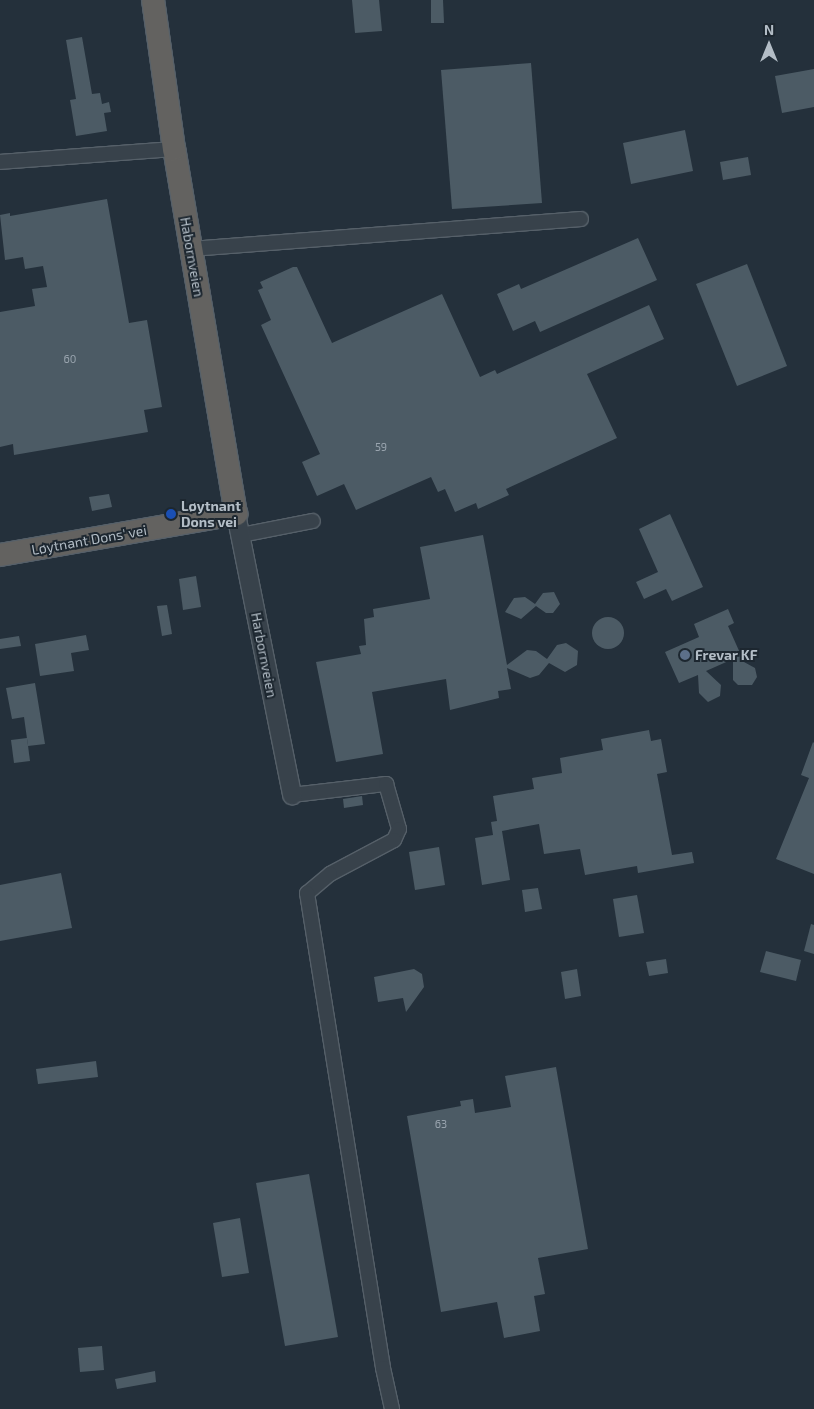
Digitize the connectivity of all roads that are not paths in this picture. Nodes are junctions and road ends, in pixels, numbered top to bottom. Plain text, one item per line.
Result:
1 (153, 0) edge
2 (174, 149) junction
3 (0, 162) edge
4 (581, 219) dead end
5 (191, 249) junction
6 (313, 521) dead end
7 (238, 525) junction
8 (0, 555) edge
9 (292, 796) joint
10 (392, 1409) edge

1 - 2 highway, Habornveien
2 - 3 street
2 - 5 highway, Habornveien
4 - 5 street
5 - 7 highway, Habornveien
6 - 7 street
7 - 8 highway, Løytnant Dons' vei
7 - 9 street, Harbornveien
9 - 10 street

